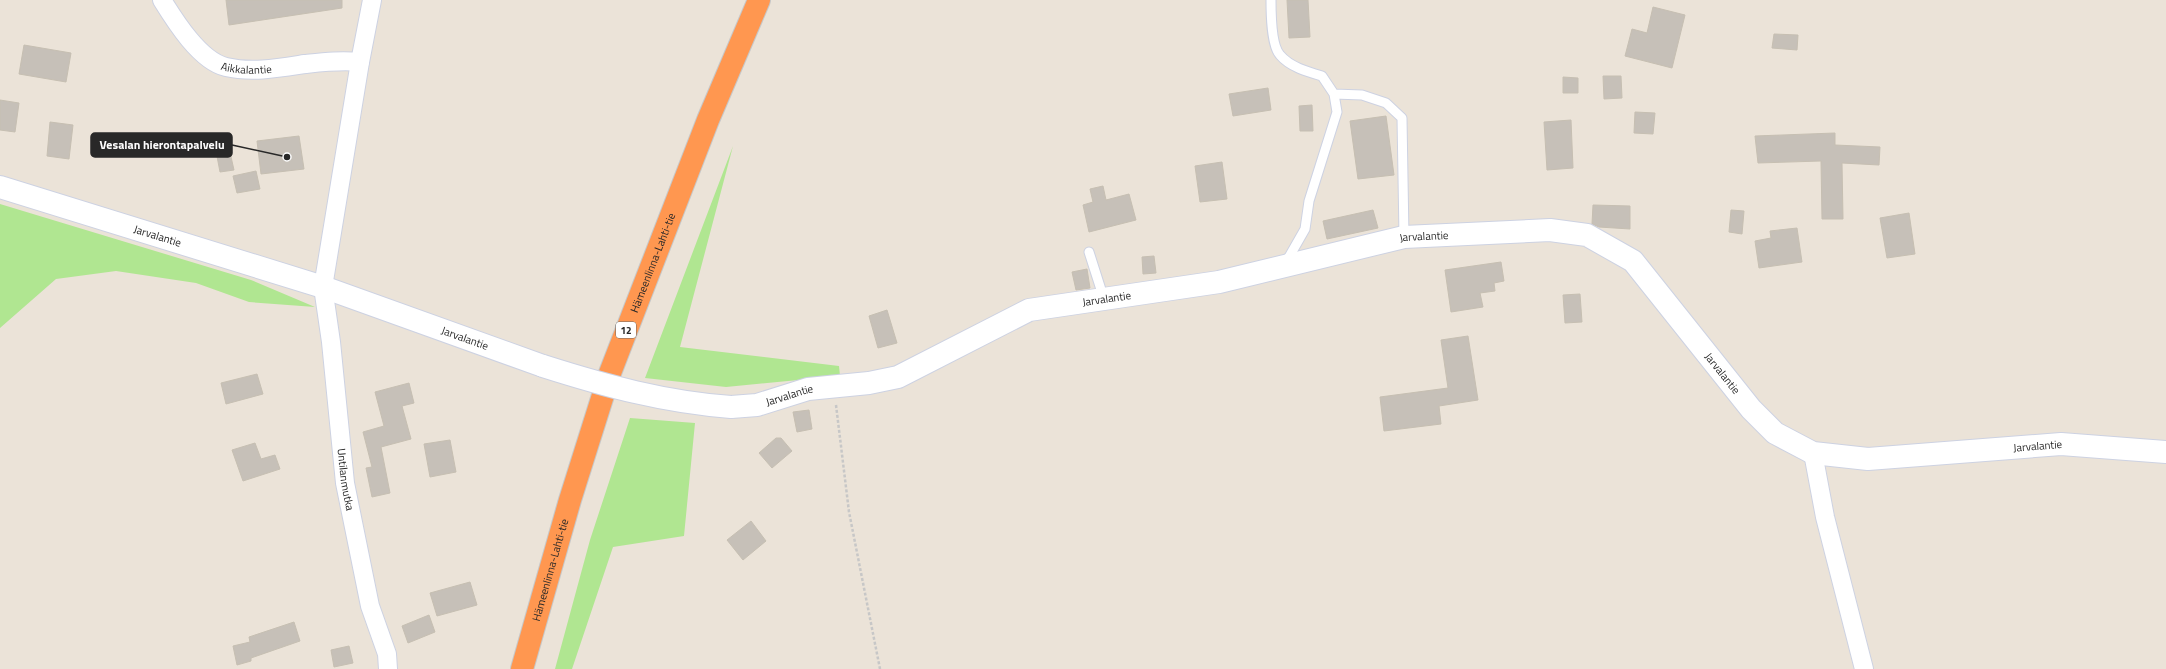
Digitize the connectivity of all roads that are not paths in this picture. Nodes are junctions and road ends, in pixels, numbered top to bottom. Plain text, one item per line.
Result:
1 (162, 0) edge
2 (372, 0) edge
3 (760, 0) edge
4 (1271, 0) edge
5 (360, 62) junction
6 (1334, 94) junction
7 (0, 187) edge
8 (1404, 237) junction
9 (1090, 252) dead end
10 (1280, 267) junction
11 (323, 286) junction
12 (1104, 299) junction
13 (2166, 452) edge
14 (1813, 453) junction
15 (388, 669) edge
16 (522, 669) edge
17 (1864, 669) edge

1 - 5 street, Aikkalantie
2 - 5 street
3 - 16 highway, Hämeenlinna-Lahti-tie / 12
4 - 6 lane
5 - 11 street
6 - 8 lane
6 - 10 lane
7 - 11 street, Jarvalantie
8 - 10 street, Jarvalantie
8 - 14 street, Jarvalantie
9 - 12 lane
10 - 12 street, Jarvalantie
11 - 12 street, Jarvalantie, bridge
11 - 15 street, Untilanmutka
13 - 14 street, Jarvalantie
14 - 17 street

